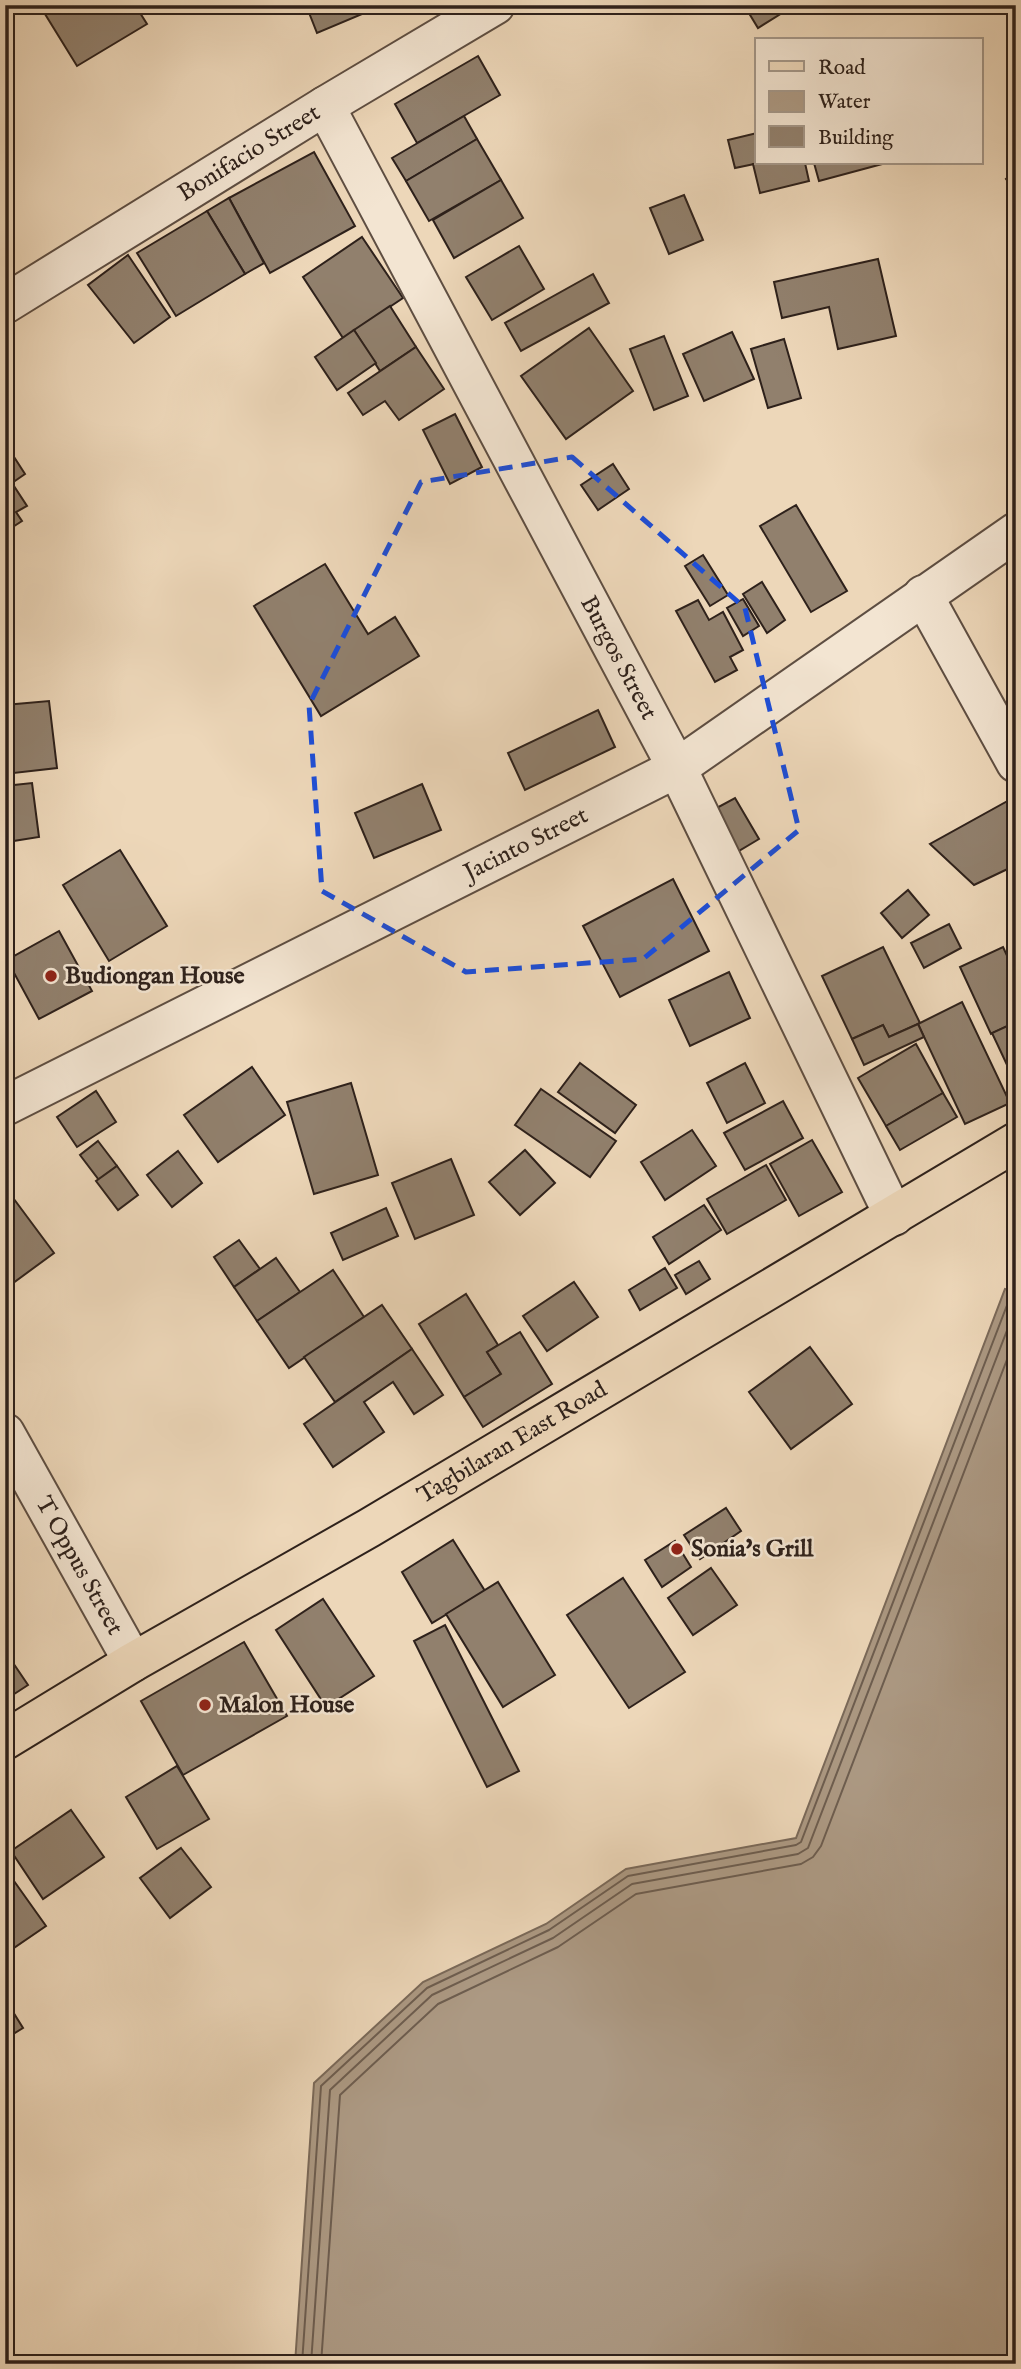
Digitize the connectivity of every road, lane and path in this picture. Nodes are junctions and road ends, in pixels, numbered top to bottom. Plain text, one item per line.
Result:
1 (495, 5) edge
2 (325, 106) junction
3 (5, 304) edge
4 (1016, 532) edge
5 (923, 595) junction
6 (1016, 763) edge
7 (677, 768) junction
8 (5, 1106) edge
9 (1016, 1142) edge
10 (894, 1216) junction
11 (5, 1433) edge
12 (133, 1662) junction
13 (5, 1740) edge

1 - 2 street, Bonifacio Street
2 - 3 street, Bonifacio Street
2 - 7 street, Burgos Street
4 - 5 street, Jacinto Street
5 - 6 street
5 - 7 street, Jacinto Street
7 - 8 street, Jacinto Street
7 - 10 street, Burgos Street
9 - 10 main road, Tagbilaran East Road
10 - 12 main road, Tagbilaran East Road
11 - 12 street, T Oppus Street
12 - 13 main road, Tagbilaran East Road

